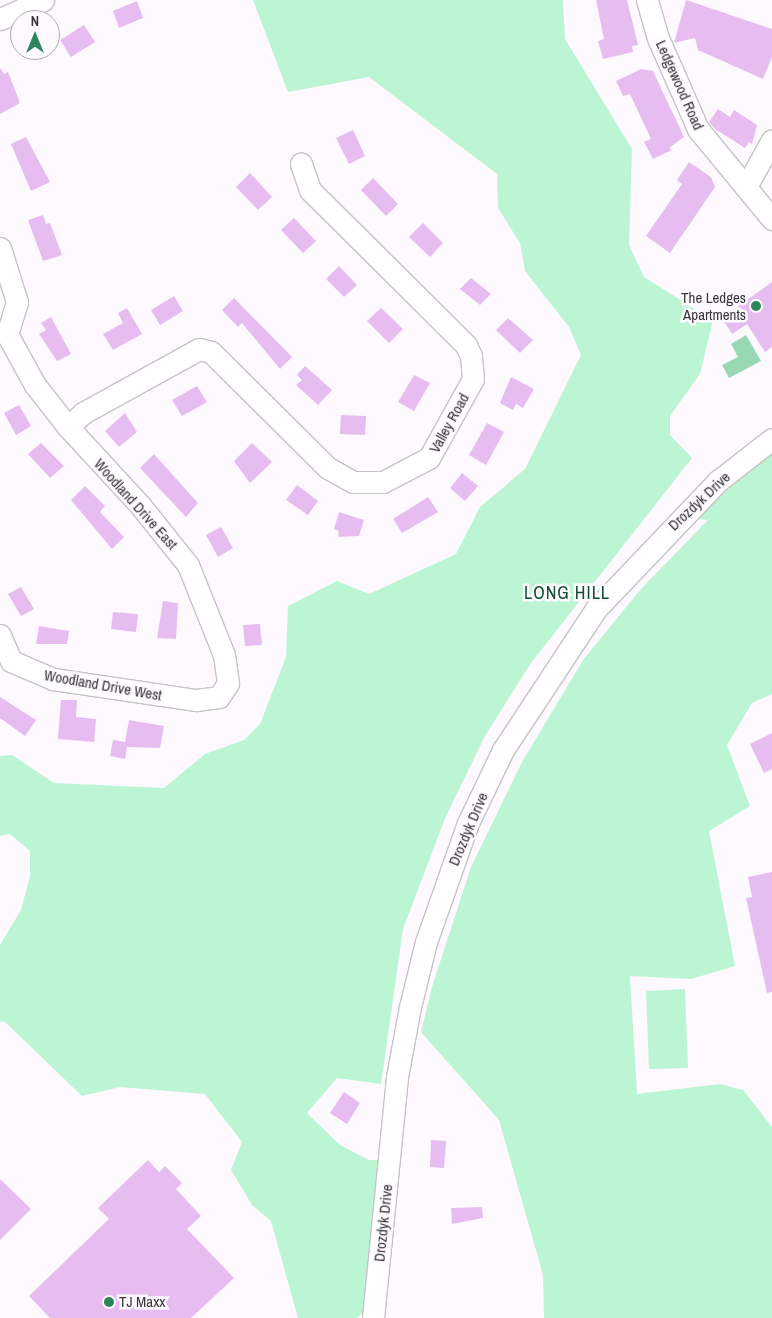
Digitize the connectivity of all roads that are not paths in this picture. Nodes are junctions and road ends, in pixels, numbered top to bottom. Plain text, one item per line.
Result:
1 (43, 0) edge
2 (647, 0) edge
3 (0, 19) edge
4 (772, 140) edge
5 (301, 164) dead end
6 (747, 185) junction
7 (772, 201) edge
8 (772, 219) edge
9 (0, 248) edge
10 (4, 336) edge
11 (68, 427) junction
12 (772, 439) edge
13 (0, 634) edge
14 (5, 663) edge
15 (225, 692) joint
16 (373, 1318) edge

1 - 3 street
2 - 6 street, Ledgewood Road
4 - 6 street
5 - 11 street, Valley Road
6 - 7 street, Ledgewood Road
6 - 8 street, Ledgewood Road
9 - 10 street
10 - 11 street, Woodland Drive East
11 - 15 street, Woodland Drive East
12 - 16 street, Drozdyk Drive
13 - 14 street, Woodland Drive West
14 - 15 street, Woodland Drive West

